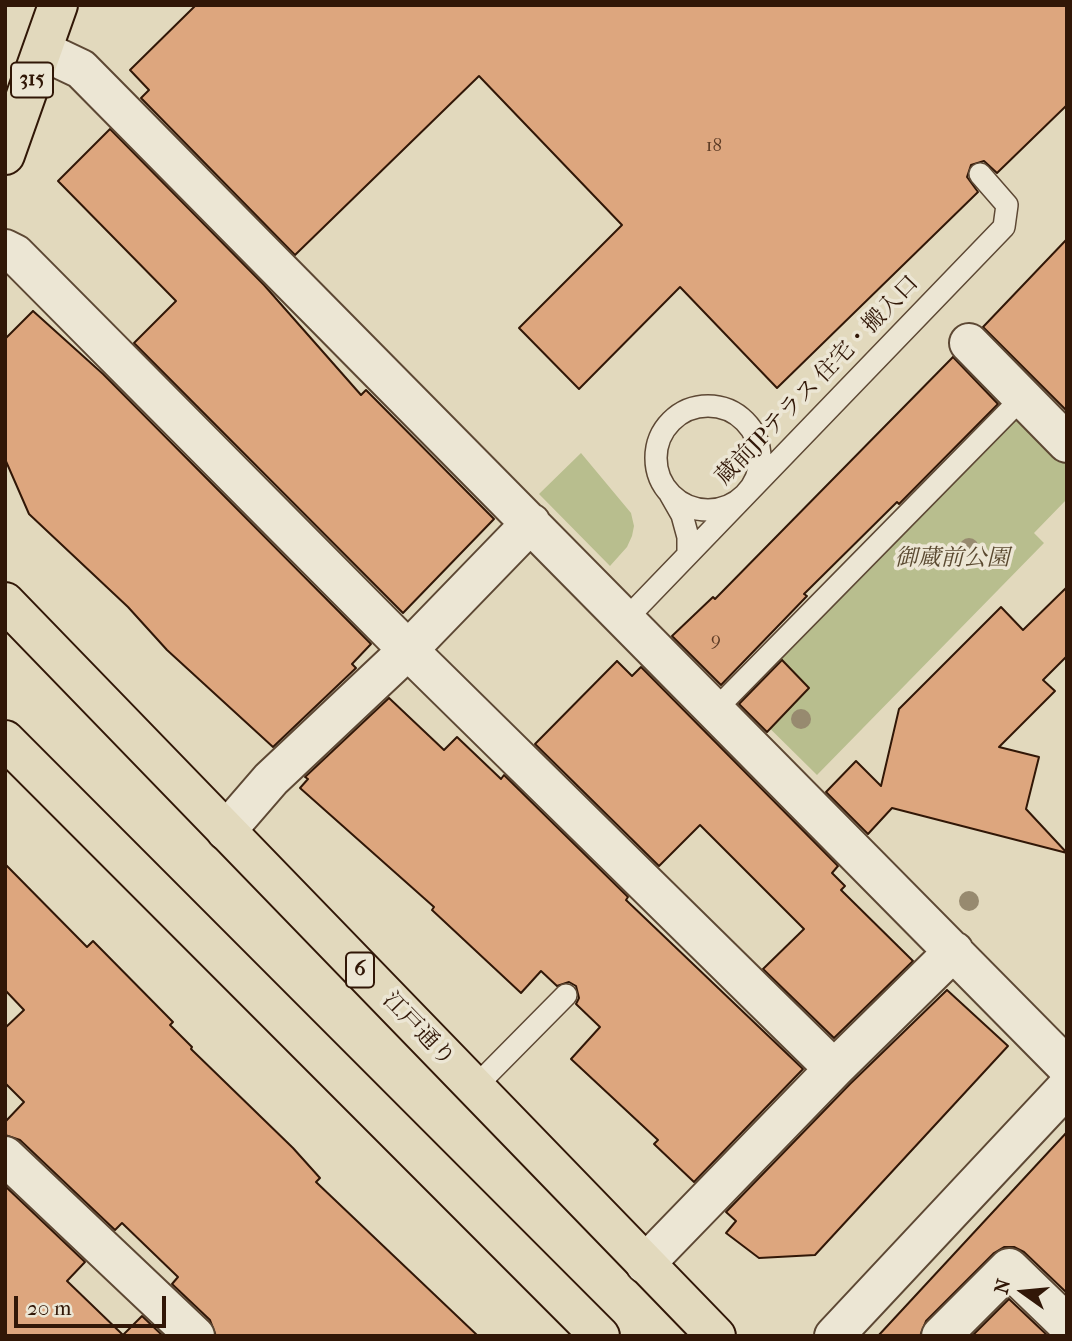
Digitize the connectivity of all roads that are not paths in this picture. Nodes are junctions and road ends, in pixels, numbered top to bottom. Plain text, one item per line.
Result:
1 (58, 5) edge
2 (43, 51) junction
3 (5, 155) edge
4 (979, 174) dead end
5 (5, 249) edge
6 (969, 343) dead end
7 (1022, 398) junction
8 (739, 415) junction
9 (1067, 443) edge
10 (783, 456) junction
11 (748, 492) junction
12 (670, 494) junction
13 (531, 523) junction
14 (688, 554) junction
15 (5, 602) edge
16 (627, 618) junction
17 (408, 650) junction
18 (715, 710) junction
19 (5, 740) edge
20 (226, 831) junction
21 (954, 951) junction
22 (566, 995) dead end
23 (1067, 1067) edge
24 (834, 1069) junction
25 (1067, 1087) edge
26 (474, 1088) junction
27 (5, 1156) edge
28 (645, 1264) junction
29 (1067, 1324) edge
30 (178, 1330) edge
31 (600, 1336) edge
32 (716, 1336) edge
33 (834, 1336) edge
34 (941, 1336) edge

1 - 2 main road, 315
2 - 3 main road, 315
2 - 13 street
4 - 10 lane, 蔵前JPテラス 住宅・搬入口
5 - 17 street
6 - 7 street
7 - 9 street
7 - 18 lane
8 - 10 lane
8 - 11 lane
8 - 12 lane
10 - 11 lane, 蔵前JPテラス 住宅・搬入口
11 - 12 lane
11 - 14 lane, 蔵前JPテラス 住宅・搬入口
12 - 14 lane
13 - 16 street
13 - 17 street
14 - 16 lane, 蔵前JPテラス 住宅・搬入口
15 - 20 main road, 江戸通り / 6
16 - 18 street
17 - 20 street
17 - 24 street
18 - 21 street
19 - 31 main road
20 - 26 main road, 江戸通り / 6
21 - 23 street
21 - 24 street
22 - 26 lane
24 - 28 street
25 - 33 street
26 - 28 main road, 江戸通り / 6
27 - 30 street
28 - 32 main road, 江戸通り / 6
29 - 34 street

